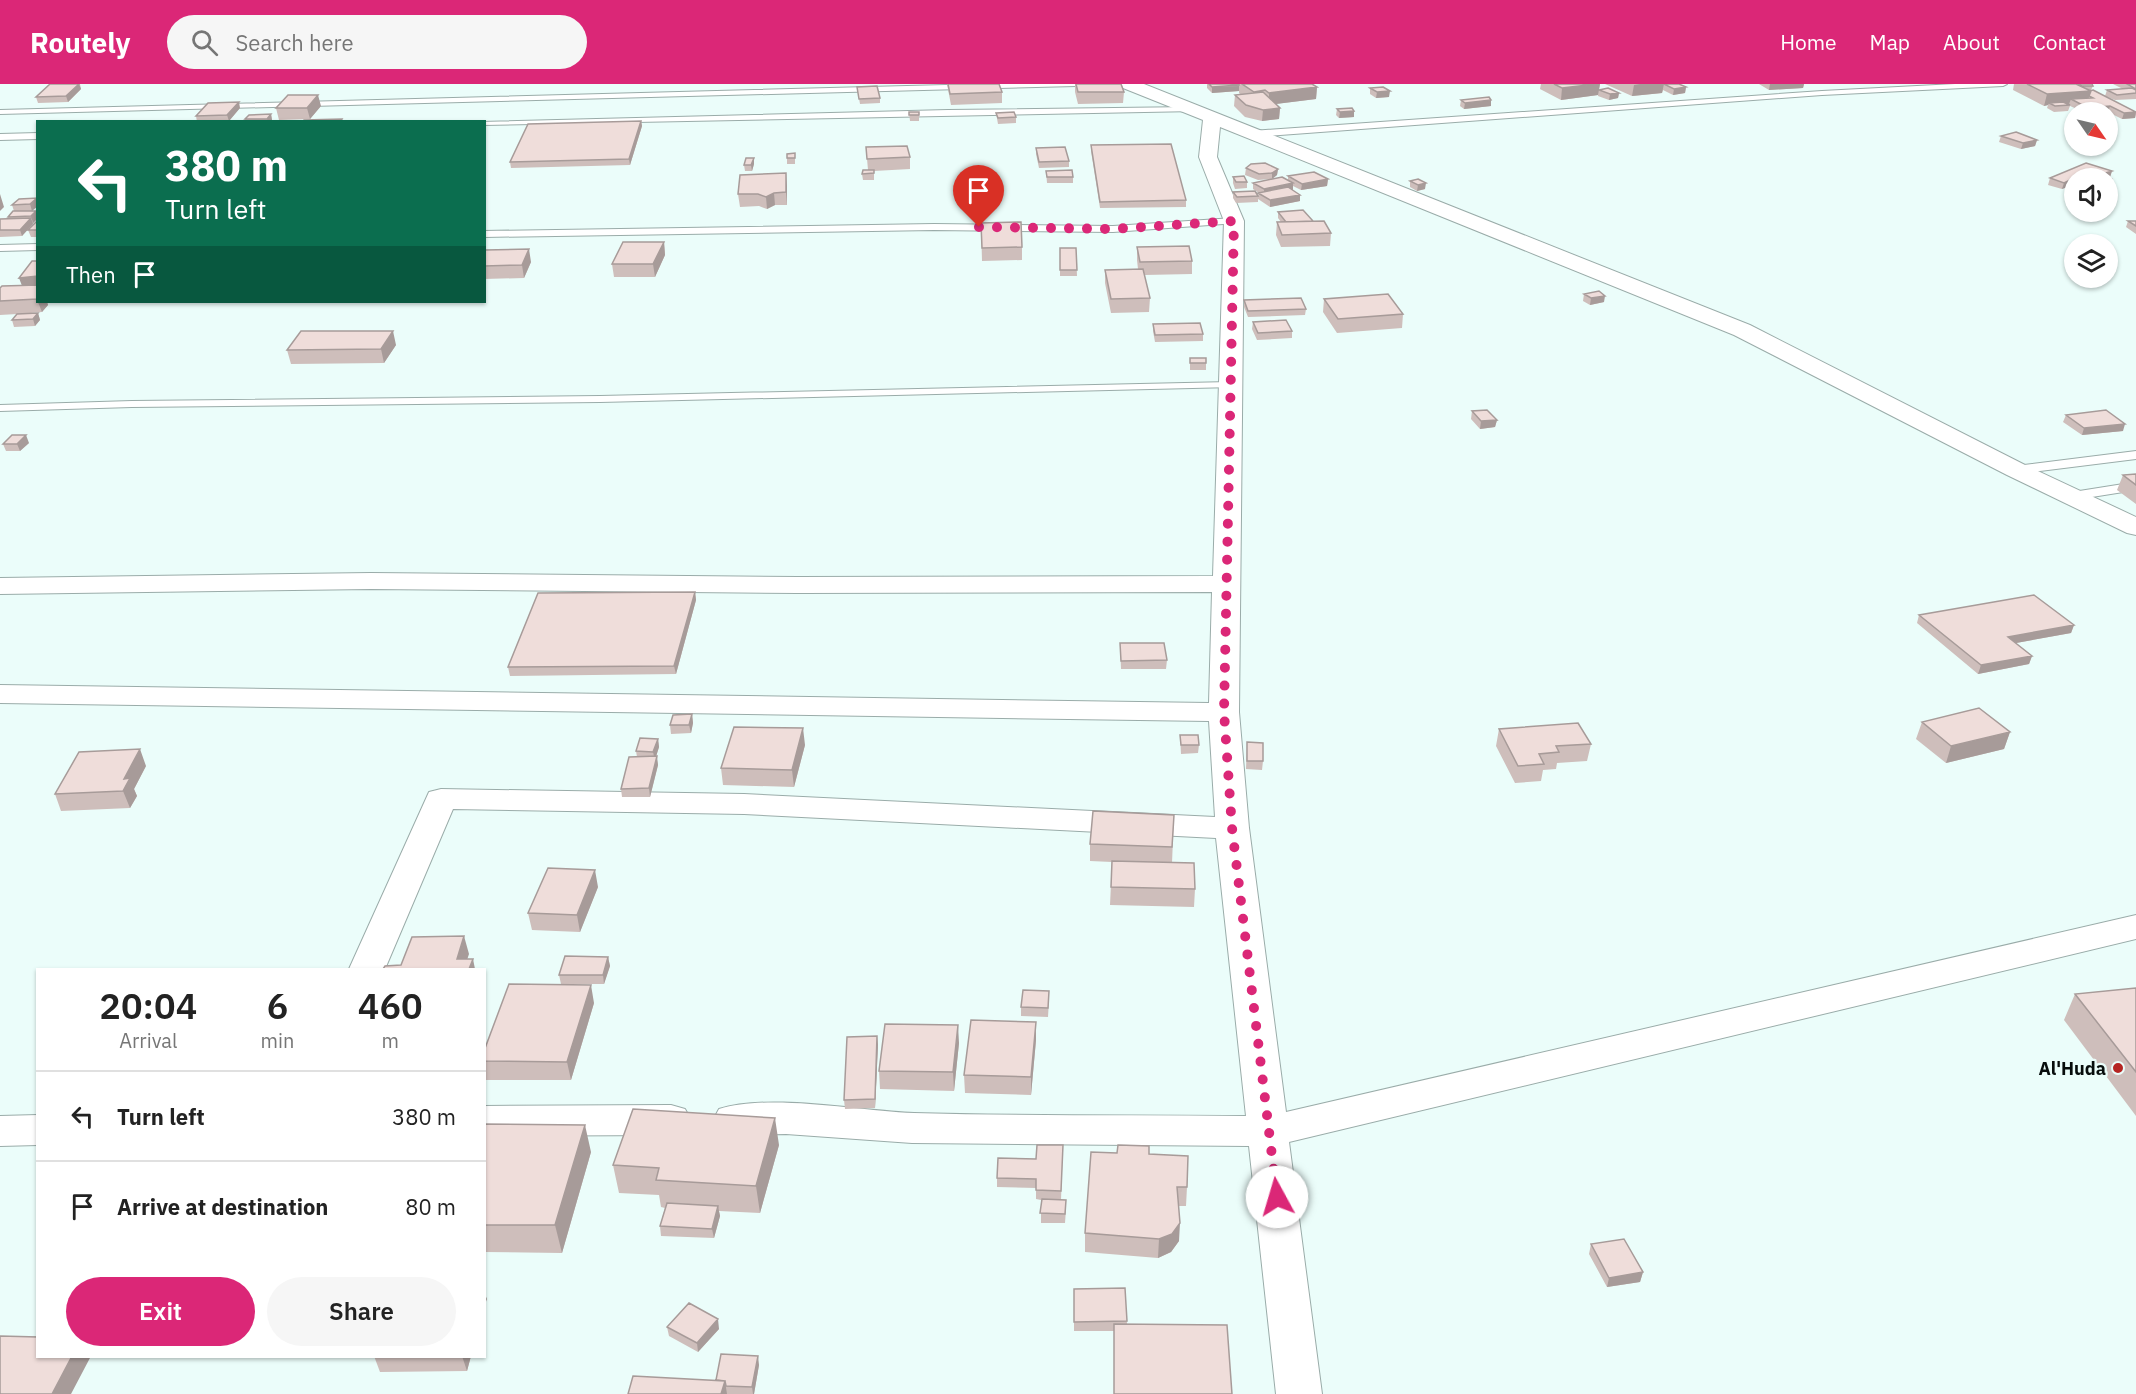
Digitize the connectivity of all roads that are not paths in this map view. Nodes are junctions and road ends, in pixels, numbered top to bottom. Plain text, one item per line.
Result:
1 (1076, 84) edge
2 (1129, 84) edge
3 (2003, 84) edge
4 (0, 112) edge
5 (1203, 113) junction
6 (486, 123) edge
7 (1252, 134) junction
8 (36, 136) edge
9 (0, 137) edge
10 (1234, 221) junction
11 (486, 234) edge
12 (36, 247) edge
13 (0, 248) edge
14 (1230, 385) junction
15 (0, 408) edge
16 (2136, 455) edge
17 (2016, 470) junction
18 (2136, 486) edge
19 (2073, 496) junction
20 (2136, 527) edge
21 (1228, 584) junction
22 (0, 586) edge
23 (0, 694) edge
24 (1224, 712) junction
25 (1232, 828) junction
26 (2136, 927) edge
27 (367, 968) edge
28 (486, 1121) edge
29 (36, 1130) edge
30 (0, 1131) edge
31 (1270, 1131) junction
32 (1299, 1394) edge

1 - 4 lane
2 - 5 street
3 - 7 lane
5 - 6 lane
5 - 7 street
5 - 10 street
7 - 17 street
8 - 9 lane
10 - 11 lane
10 - 14 street
12 - 13 lane
14 - 15 lane
14 - 21 street
16 - 17 lane
17 - 19 street
18 - 19 lane
19 - 20 street
21 - 22 street
21 - 24 street
23 - 24 street
24 - 25 street
25 - 27 street
25 - 31 street
26 - 31 street
28 - 31 street
29 - 30 street
31 - 32 street

